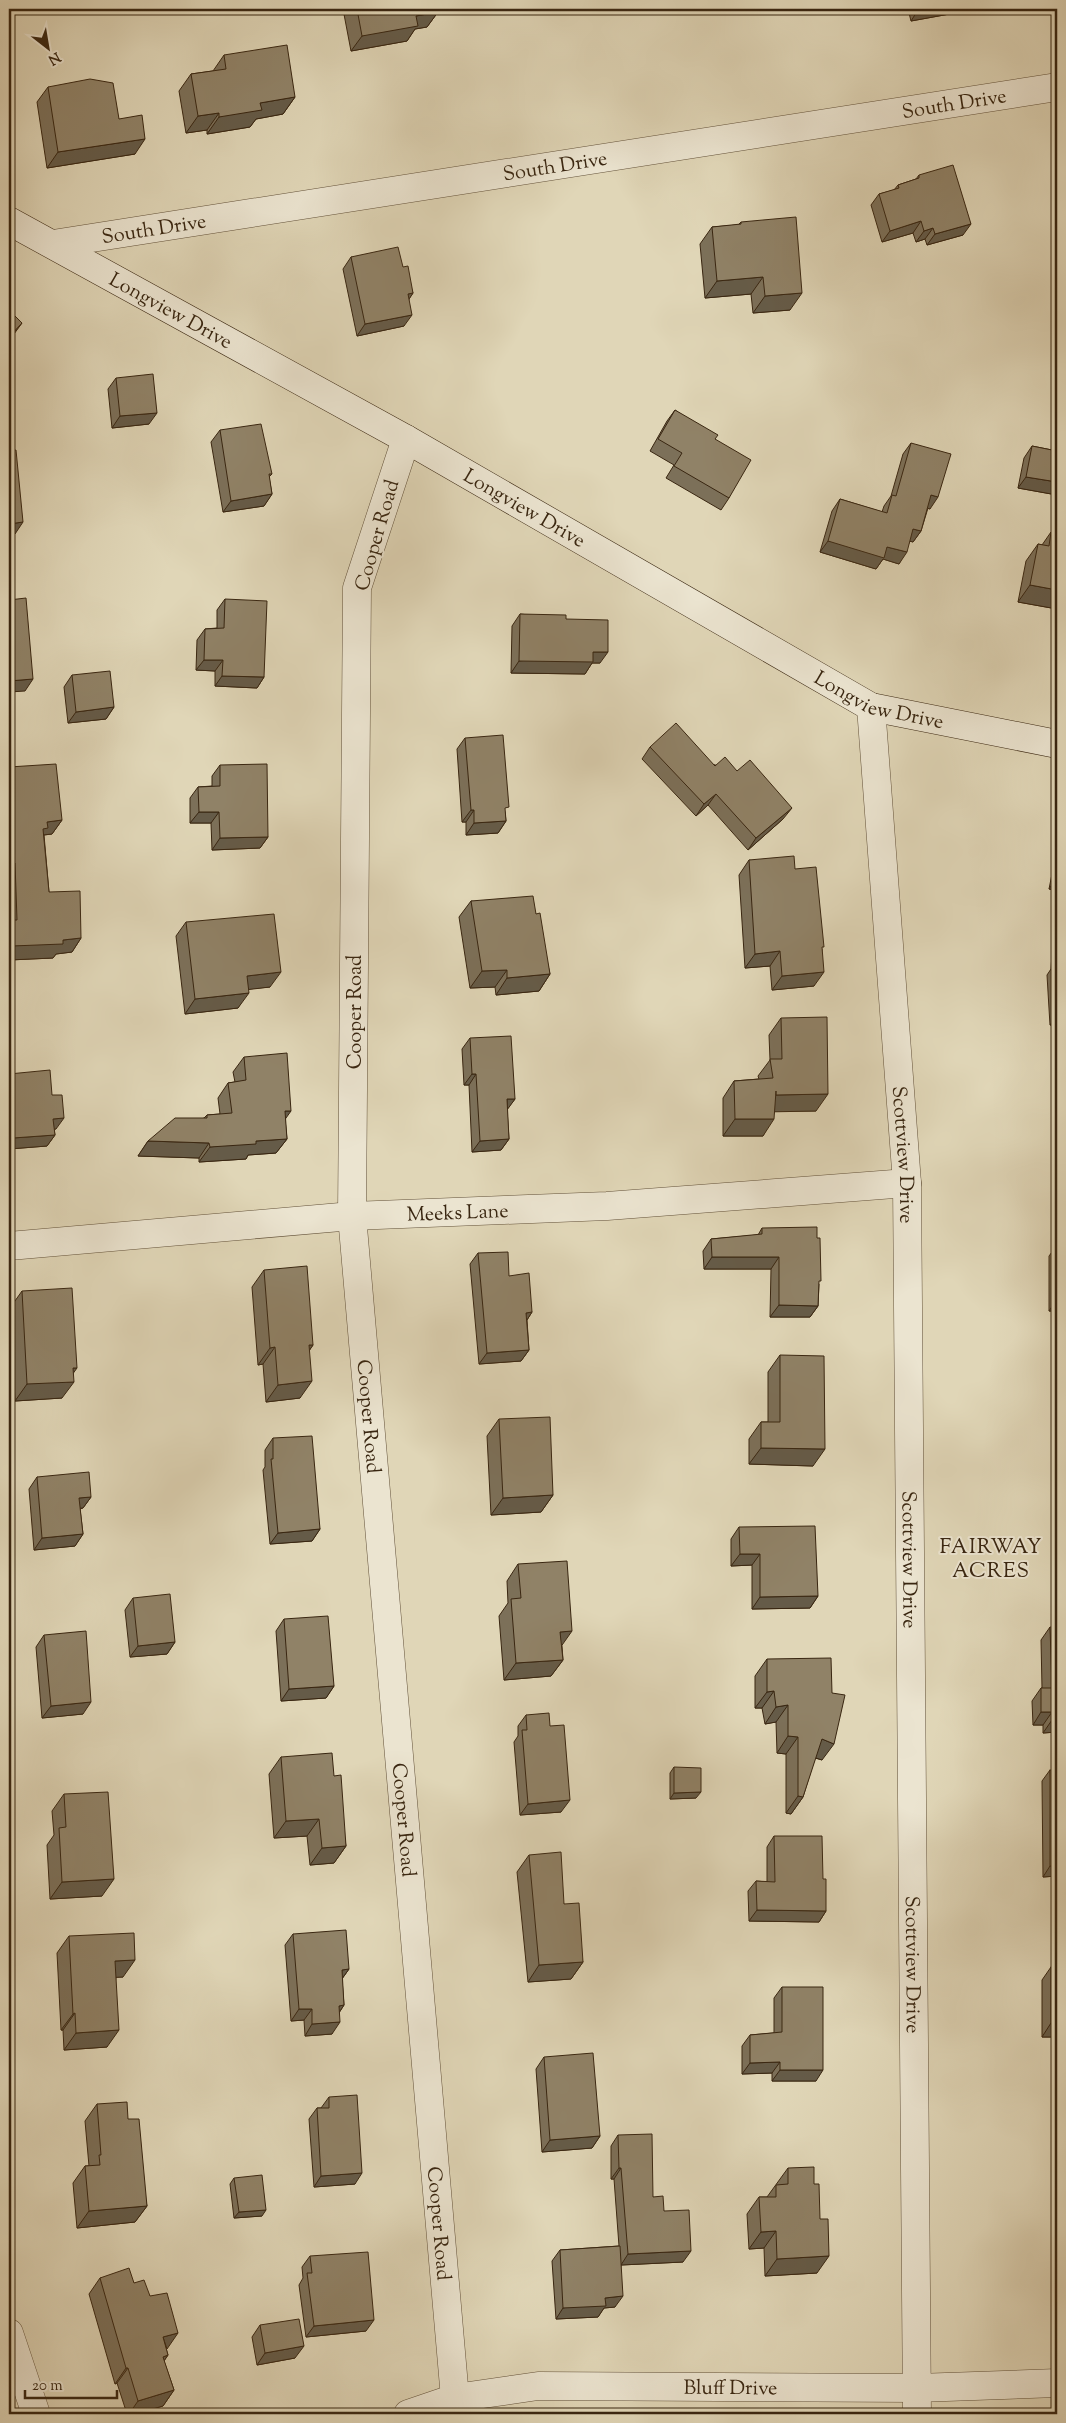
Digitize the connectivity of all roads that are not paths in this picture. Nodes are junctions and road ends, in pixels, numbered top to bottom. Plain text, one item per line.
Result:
1 (1057, 87) edge
2 (9, 221) edge
3 (53, 244) junction
4 (406, 439) junction
5 (871, 707) junction
6 (1057, 744) edge
7 (907, 1183) junction
8 (352, 1216) junction
9 (9, 1246) edge
10 (9, 2333) edge
11 (1057, 2383) edge
12 (455, 2398) junction
13 (917, 2401) edge
14 (36, 2414) edge
15 (408, 2414) edge

1 - 3 street, South Drive
2 - 3 street, Longview Drive
3 - 4 street, Longview Drive
4 - 5 street, Longview Drive
4 - 8 street, Cooper Road
5 - 6 street, Longview Drive
5 - 7 street, Scottview Drive
7 - 8 street, Meeks Lane
7 - 13 street, Scottview Drive
8 - 9 street, Meeks Lane
8 - 12 street, Cooper Road
10 - 14 street
11 - 13 street, Bluff Drive
12 - 13 street, Bluff Drive
12 - 15 street, Bluff Drive

